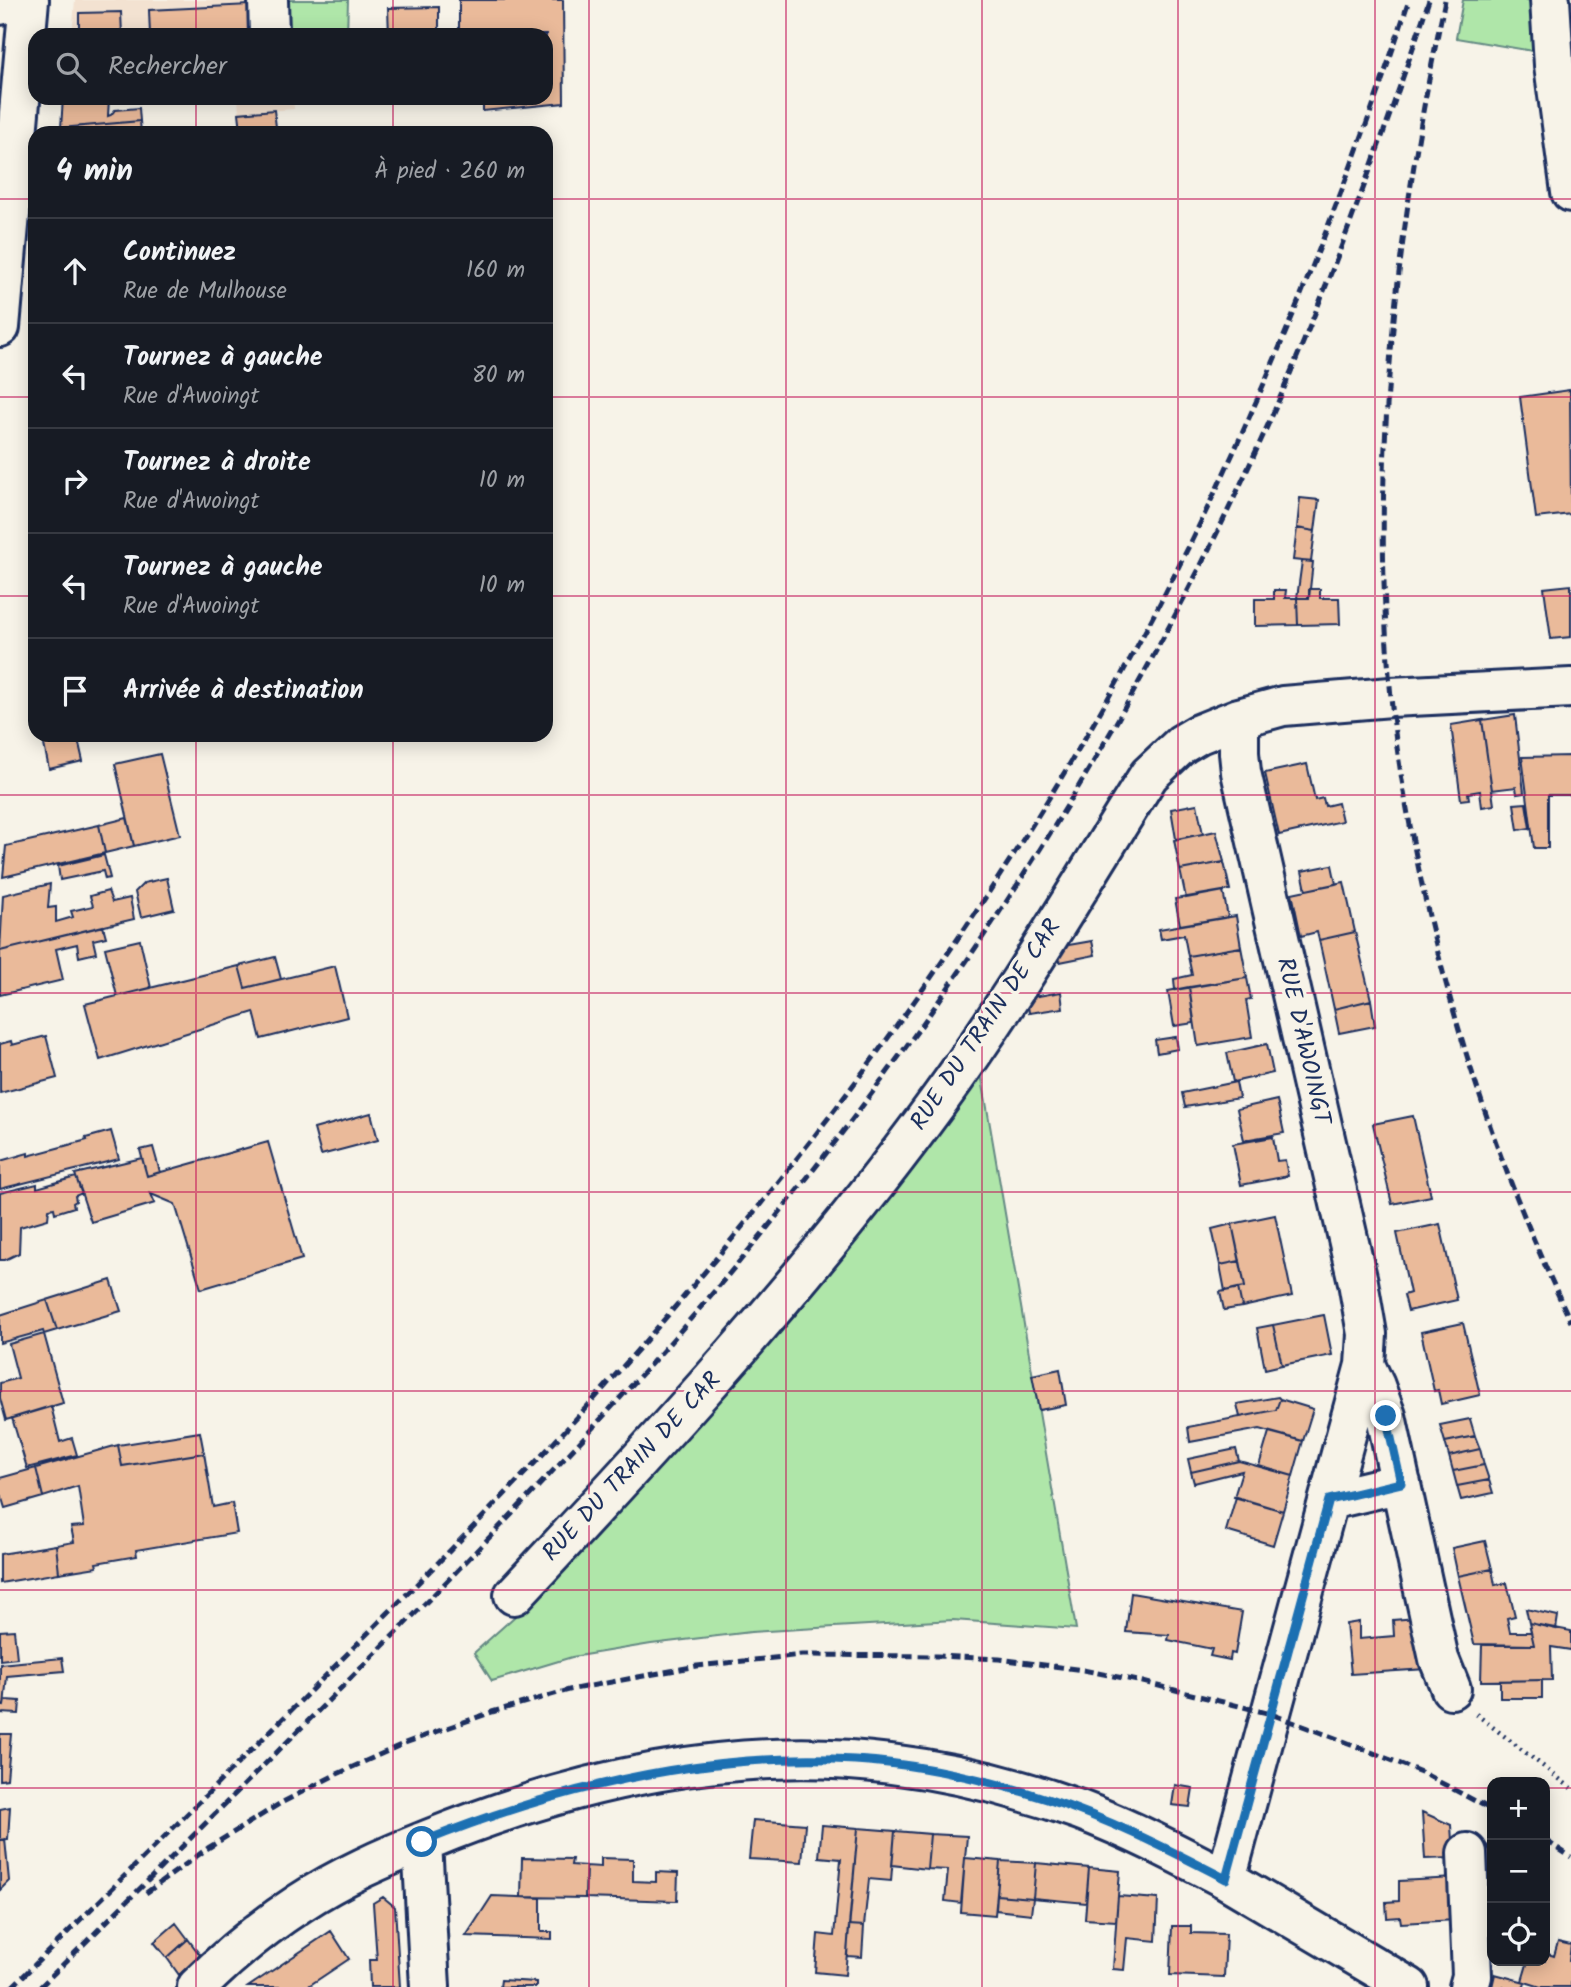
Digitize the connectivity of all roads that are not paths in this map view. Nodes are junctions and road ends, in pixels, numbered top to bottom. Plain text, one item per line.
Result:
1 (0, 0) edge
2 (29, 0) edge
3 (268, 0) edge
4 (1550, 0) edge
5 (0, 5) edge
6 (269, 28) edge
7 (20, 66) edge
8 (1571, 192) edge
9 (0, 327) edge
10 (1571, 688) edge
11 (1239, 718) junction
12 (1365, 1365) junction
13 (1401, 1483) junction
14 (1329, 1500) junction
15 (514, 1595) dead end
16 (1451, 1689) road end
17 (422, 1842) junction
18 (1467, 1853) dead end
19 (1226, 1879) junction
20 (197, 1987) edge
21 (430, 1987) edge
22 (1409, 1987) edge
23 (1469, 1987) edge

1 - 5 street
2 - 7 street
3 - 6 street
4 - 8 street
7 - 9 street
10 - 11 street, RUE DU TRAIN DE CAR
11 - 12 street, RUE D'AWOINGT
11 - 15 street, RUE DU TRAIN DE CAR
12 - 13 street, RUE D'AWOINGT
12 - 14 street, RUE D'AWOINGT
13 - 14 street
13 - 16 street, RUE D'AWOINGT
14 - 19 street, RUE D'AWOINGT
17 - 19 street
17 - 20 street
17 - 21 street
18 - 23 street
19 - 22 street

